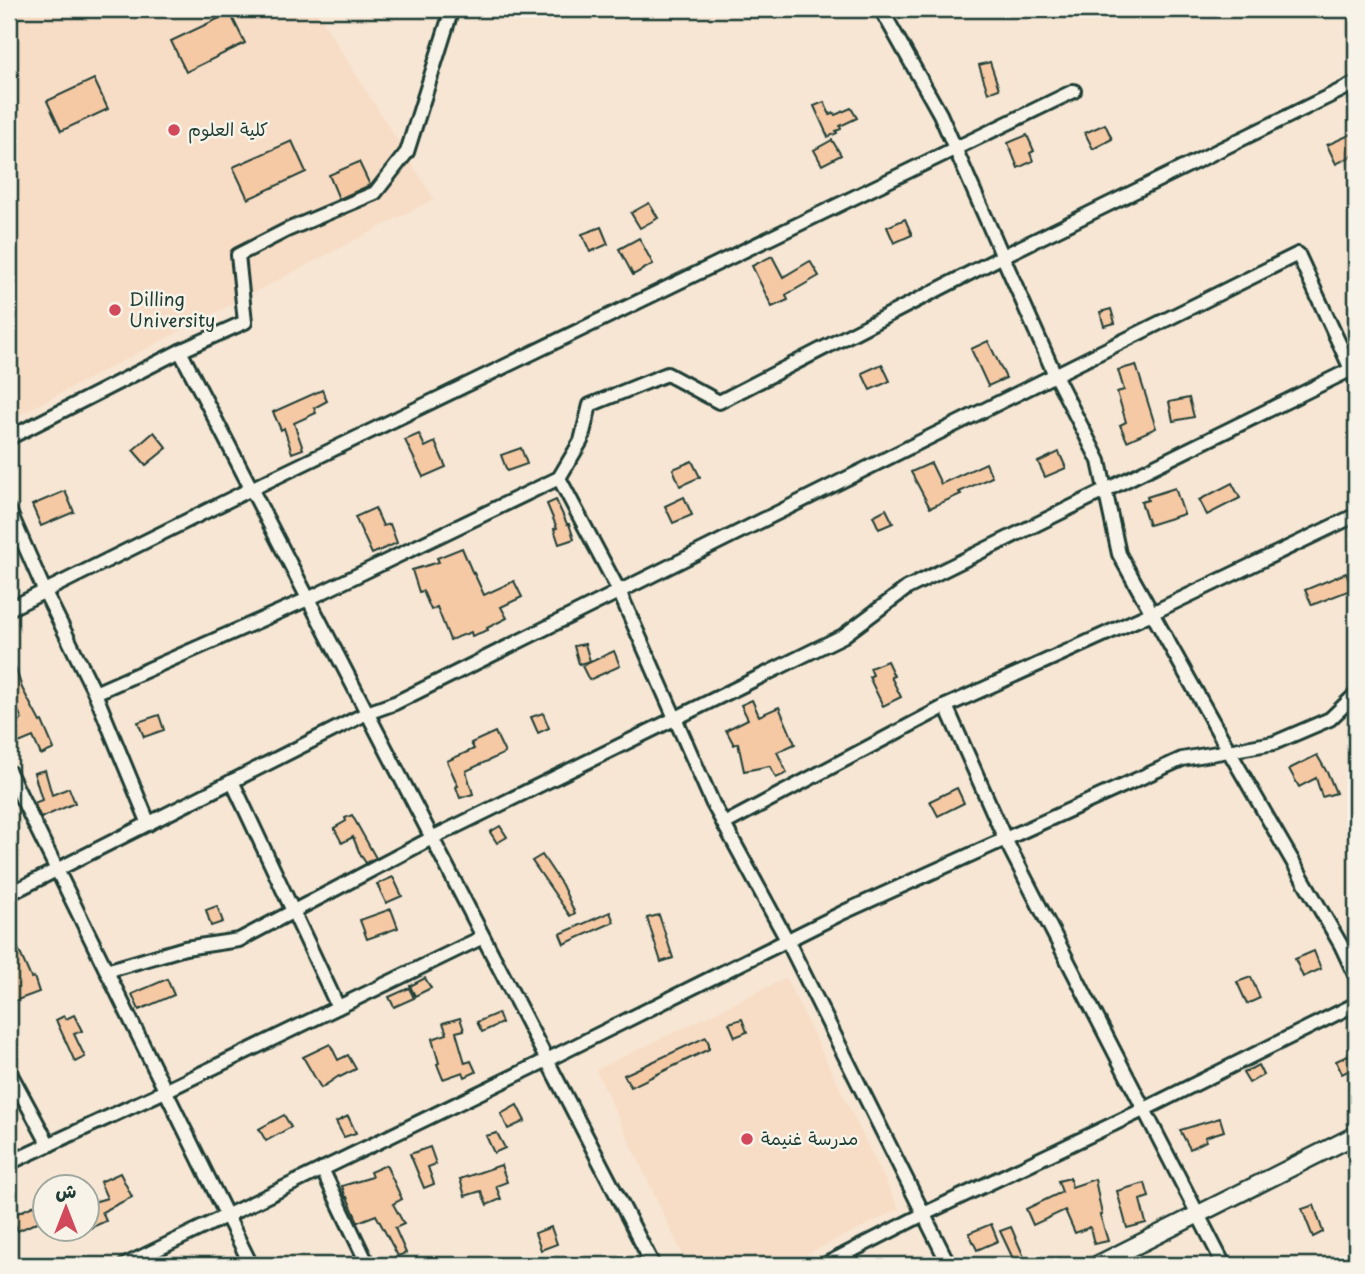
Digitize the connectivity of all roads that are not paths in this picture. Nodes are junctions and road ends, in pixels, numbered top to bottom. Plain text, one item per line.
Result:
1 (452, 9) edge
2 (881, 9) edge
3 (1356, 83) edge
4 (1074, 90) dead end
5 (955, 148) junction
6 (1003, 256) junction
7 (180, 351) junction
8 (1355, 372) edge
9 (1055, 375) junction
10 (9, 438) edge
11 (559, 478) junction
12 (251, 489) junction
13 (1106, 491) junction
14 (9, 510) edge
15 (1356, 514) edge
16 (45, 592) junction
17 (619, 592) junction
18 (308, 599) junction
19 (9, 609) edge
20 (1152, 613) junction
21 (95, 693) junction
22 (1356, 694) edge
23 (946, 706) junction
24 (367, 713) junction
25 (675, 718) junction
26 (1229, 751) junction
27 (9, 772) edge
28 (232, 782) junction
29 (149, 824) junction
30 (724, 824) junction
31 (432, 838) junction
32 (1004, 839) junction
33 (57, 870) junction
34 (9, 894) edge
35 (292, 911) junction
36 (483, 937) junction
37 (787, 940) junction
38 (108, 974) junction
39 (1356, 977) edge
40 (1356, 1004) edge
41 (338, 1007) junction
42 (547, 1060) junction
43 (9, 1071) edge
44 (165, 1091) junction
45 (1145, 1109) junction
46 (1356, 1135) edge
47 (48, 1145) junction
48 (9, 1163) edge
49 (322, 1169) junction
50 (923, 1214) junction
51 (1199, 1214) junction
52 (227, 1216) junction
53 (651, 1264) edge
54 (125, 1265) edge
55 (251, 1265) edge
56 (368, 1265) edge
57 (824, 1265) edge
58 (949, 1265) edge
59 (1097, 1265) edge
60 (1224, 1265) edge

1 - 7 street
2 - 5 street
3 - 6 street
4 - 5 street
5 - 6 street
5 - 12 street
6 - 9 street
6 - 11 street
7 - 10 street
7 - 12 street
8 - 9 street
8 - 13 street
9 - 13 street
9 - 17 street
11 - 17 street
11 - 18 street
12 - 16 street
12 - 18 street
13 - 20 street
13 - 25 street
14 - 16 street
15 - 20 street
16 - 19 street
16 - 21 street
17 - 24 street
17 - 25 street
18 - 21 street
18 - 24 street
20 - 23 street
20 - 26 street
21 - 29 street
22 - 26 street
23 - 30 street
23 - 32 street
24 - 28 street
24 - 31 street
25 - 30 street
25 - 31 street
26 - 32 street
26 - 39 street
27 - 33 street
28 - 29 street
28 - 35 street
29 - 33 street
30 - 37 street
31 - 35 street
31 - 36 street
32 - 37 street
32 - 45 street
33 - 34 street
33 - 38 street
35 - 38 street
35 - 41 street
36 - 41 street
36 - 42 street
37 - 42 street
37 - 50 street
38 - 44 street
40 - 45 street
41 - 44 street
42 - 49 street
42 - 53 street
43 - 47 street
44 - 47 street
44 - 52 street
45 - 50 street
45 - 51 street
46 - 51 street
47 - 48 street
49 - 52 street
49 - 56 street
50 - 57 street
50 - 58 street
51 - 59 street
51 - 60 street
52 - 54 street
52 - 55 street

